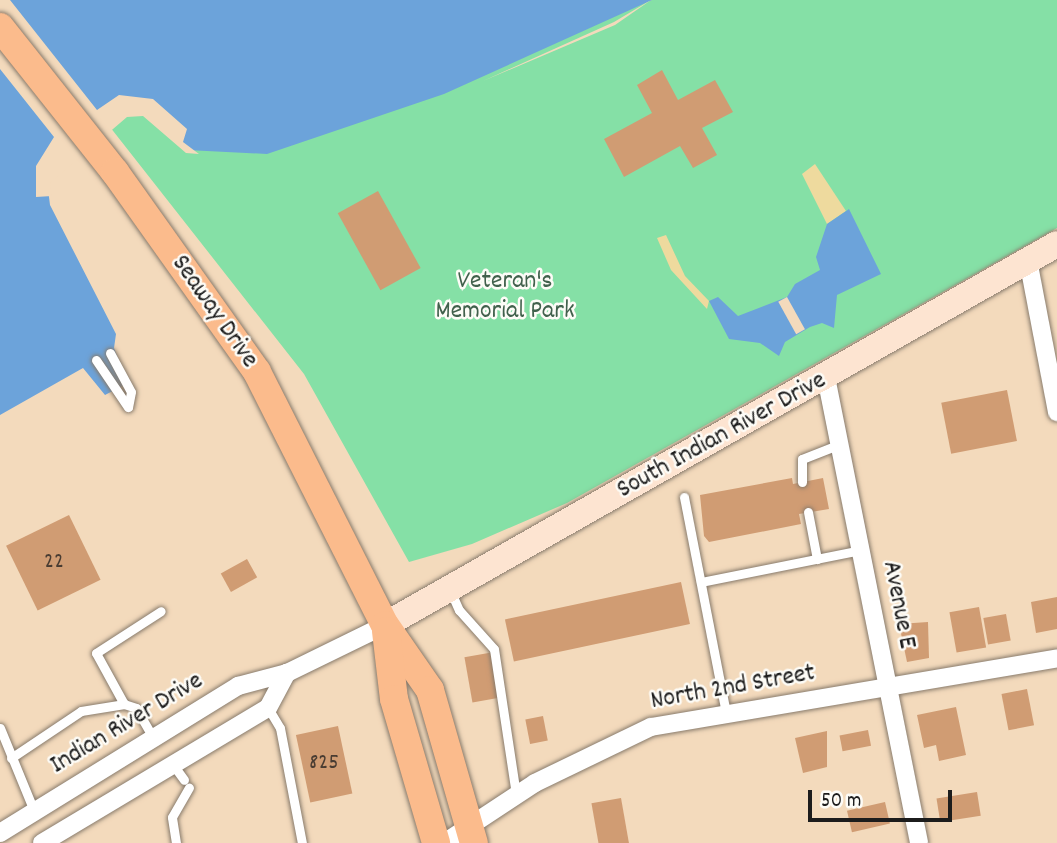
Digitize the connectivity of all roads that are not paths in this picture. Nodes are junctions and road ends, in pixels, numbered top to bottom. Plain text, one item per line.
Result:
1 (0, 27) edge
2 (1057, 244) edge
3 (1028, 260) junction
4 (110, 353) dead end
5 (96, 360) dead end
6 (827, 377) junction
7 (1057, 412) edge
8 (840, 444) junction
9 (802, 482) dead end
10 (684, 497) dead end
11 (808, 512) dead end
12 (861, 550) junction
13 (817, 559) junction
14 (701, 582) junction
15 (450, 588) junction
16 (161, 611) dead end
17 (385, 625) junction
18 (1057, 658) edge
19 (287, 673) junction
20 (889, 690) junction
21 (124, 704) junction
22 (268, 708) junction
23 (726, 713) junction
24 (0, 728) edge
25 (154, 739) junction
26 (11, 758) junction
27 (182, 777) junction
28 (516, 794) junction
29 (34, 811) junction
30 (0, 833) edge
31 (472, 833) edge
32 (45, 842) edge
33 (176, 843) edge
34 (302, 843) edge
35 (436, 843) edge
36 (444, 843) edge
37 (919, 843) edge

1 - 17 main road, Seaway Drive
2 - 3 street, South Indian River Drive
3 - 6 street, South Indian River Drive
3 - 7 street
4 - 5 lane
6 - 8 street, Avenue E
6 - 15 street, South Indian River Drive
8 - 9 lane
8 - 12 street, Avenue E
10 - 14 lane
11 - 13 lane
12 - 13 lane
12 - 20 street, Avenue E
13 - 14 lane
14 - 23 lane
15 - 17 street, South Indian River Drive
15 - 28 lane
16 - 21 lane
17 - 19 street, Indian River Drive
17 - 31 main road, Seaway Drive
17 - 35 main road, Seaway Drive
18 - 20 street, North 2nd Street
19 - 22 street
19 - 25 street, Indian River Drive
20 - 23 street, North 2nd Street
20 - 37 street, Avenue E
21 - 25 lane
21 - 26 lane
22 - 27 street
22 - 34 lane
23 - 28 street, North 2nd Street
24 - 26 lane
25 - 29 street, Indian River Drive
26 - 29 lane
27 - 32 street
27 - 33 lane
28 - 31 street, North 2nd Street
29 - 30 street, Indian River Drive
31 - 36 street, North 2nd Street

